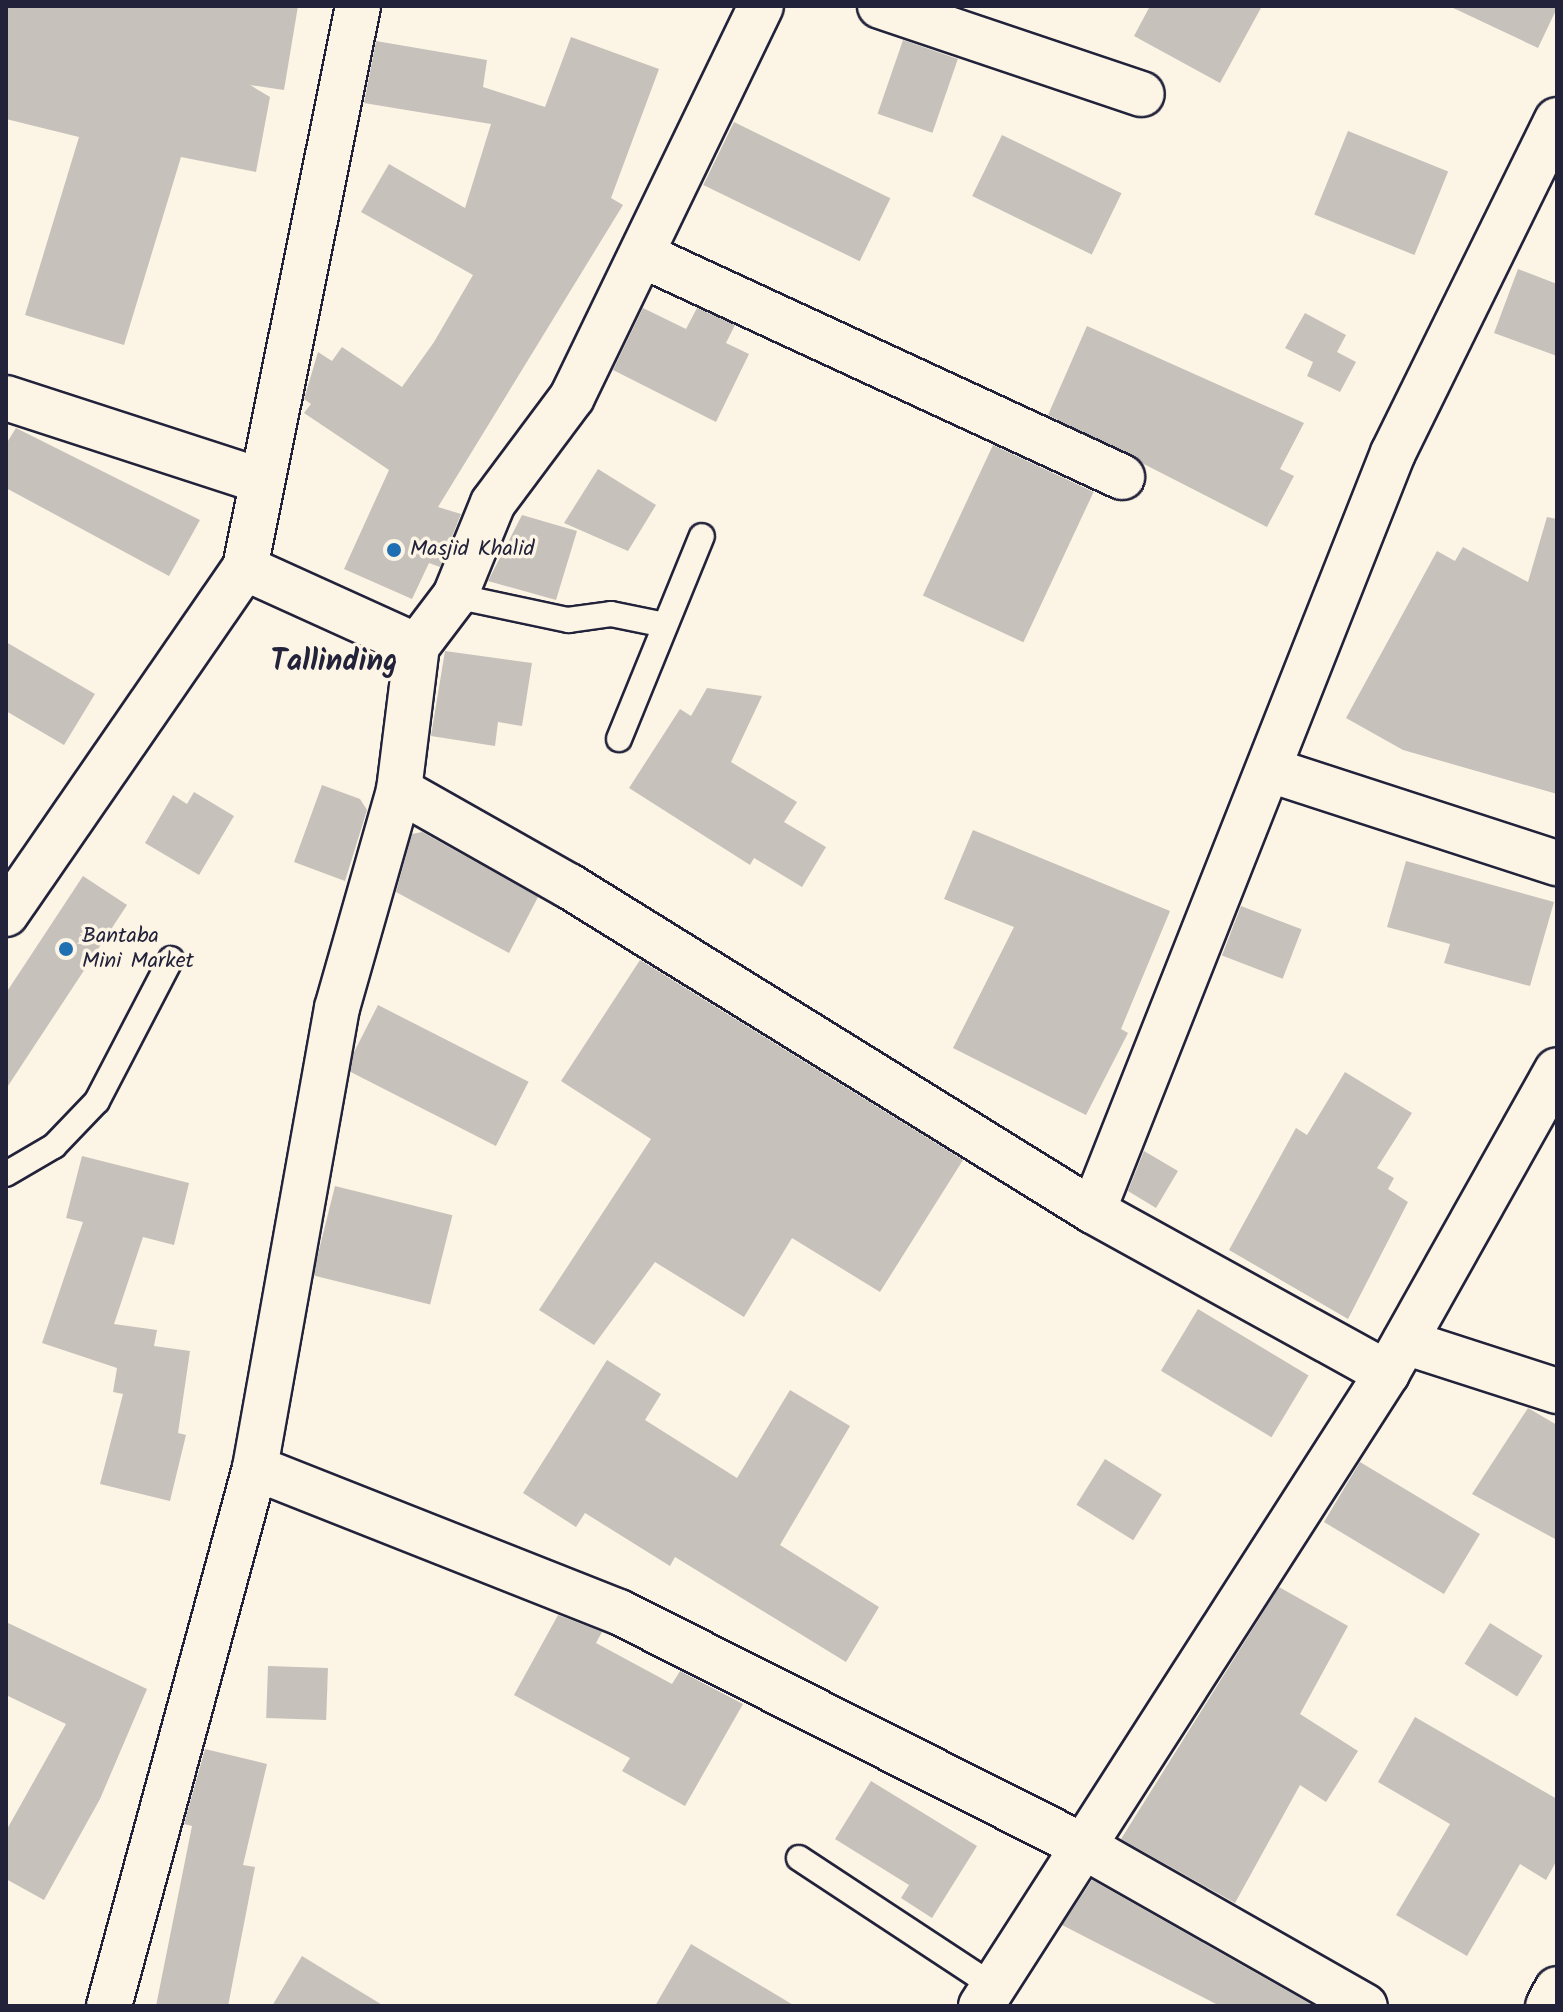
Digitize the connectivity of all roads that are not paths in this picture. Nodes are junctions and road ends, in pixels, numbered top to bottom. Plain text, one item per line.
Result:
1 (358, 6) edge
2 (761, 6) edge
3 (880, 6) edge
4 (1142, 94) dead end
5 (1557, 120) edge
6 (642, 255) junction
7 (6, 398) edge
8 (1122, 477) dead end
9 (259, 480) junction
10 (702, 536) dead end
11 (245, 568) junction
12 (455, 596) junction
13 (665, 625) junction
14 (417, 646) junction
15 (619, 739) dead end
16 (1270, 770) junction
17 (399, 790) junction
18 (1557, 863) edge
19 (6, 914) edge
20 (171, 959) dead end
21 (1557, 1070) edge
22 (6, 1174) edge
23 (1093, 1211) junction
24 (1396, 1358) junction
25 (1557, 1391) edge
26 (255, 1468) junction
27 (1083, 1846) junction
28 (799, 1858) dead end
29 (1557, 1989) edge
30 (987, 1996) edge
31 (109, 2006) edge
32 (1365, 2006) edge
33 (1548, 2006) edge

1 - 9 street
2 - 6 street
3 - 4 street
5 - 16 street
6 - 8 street
6 - 12 street
7 - 9 street
9 - 11 street
10 - 13 lane
11 - 14 street
11 - 19 street
12 - 13 lane
12 - 14 street
13 - 15 lane
14 - 17 street
16 - 18 street
16 - 23 street
17 - 23 street
17 - 26 street
20 - 22 lane
21 - 24 street
23 - 24 street
24 - 25 street
24 - 27 street
26 - 27 street
26 - 31 street
27 - 30 street
27 - 32 street
28 - 30 lane
29 - 33 street

